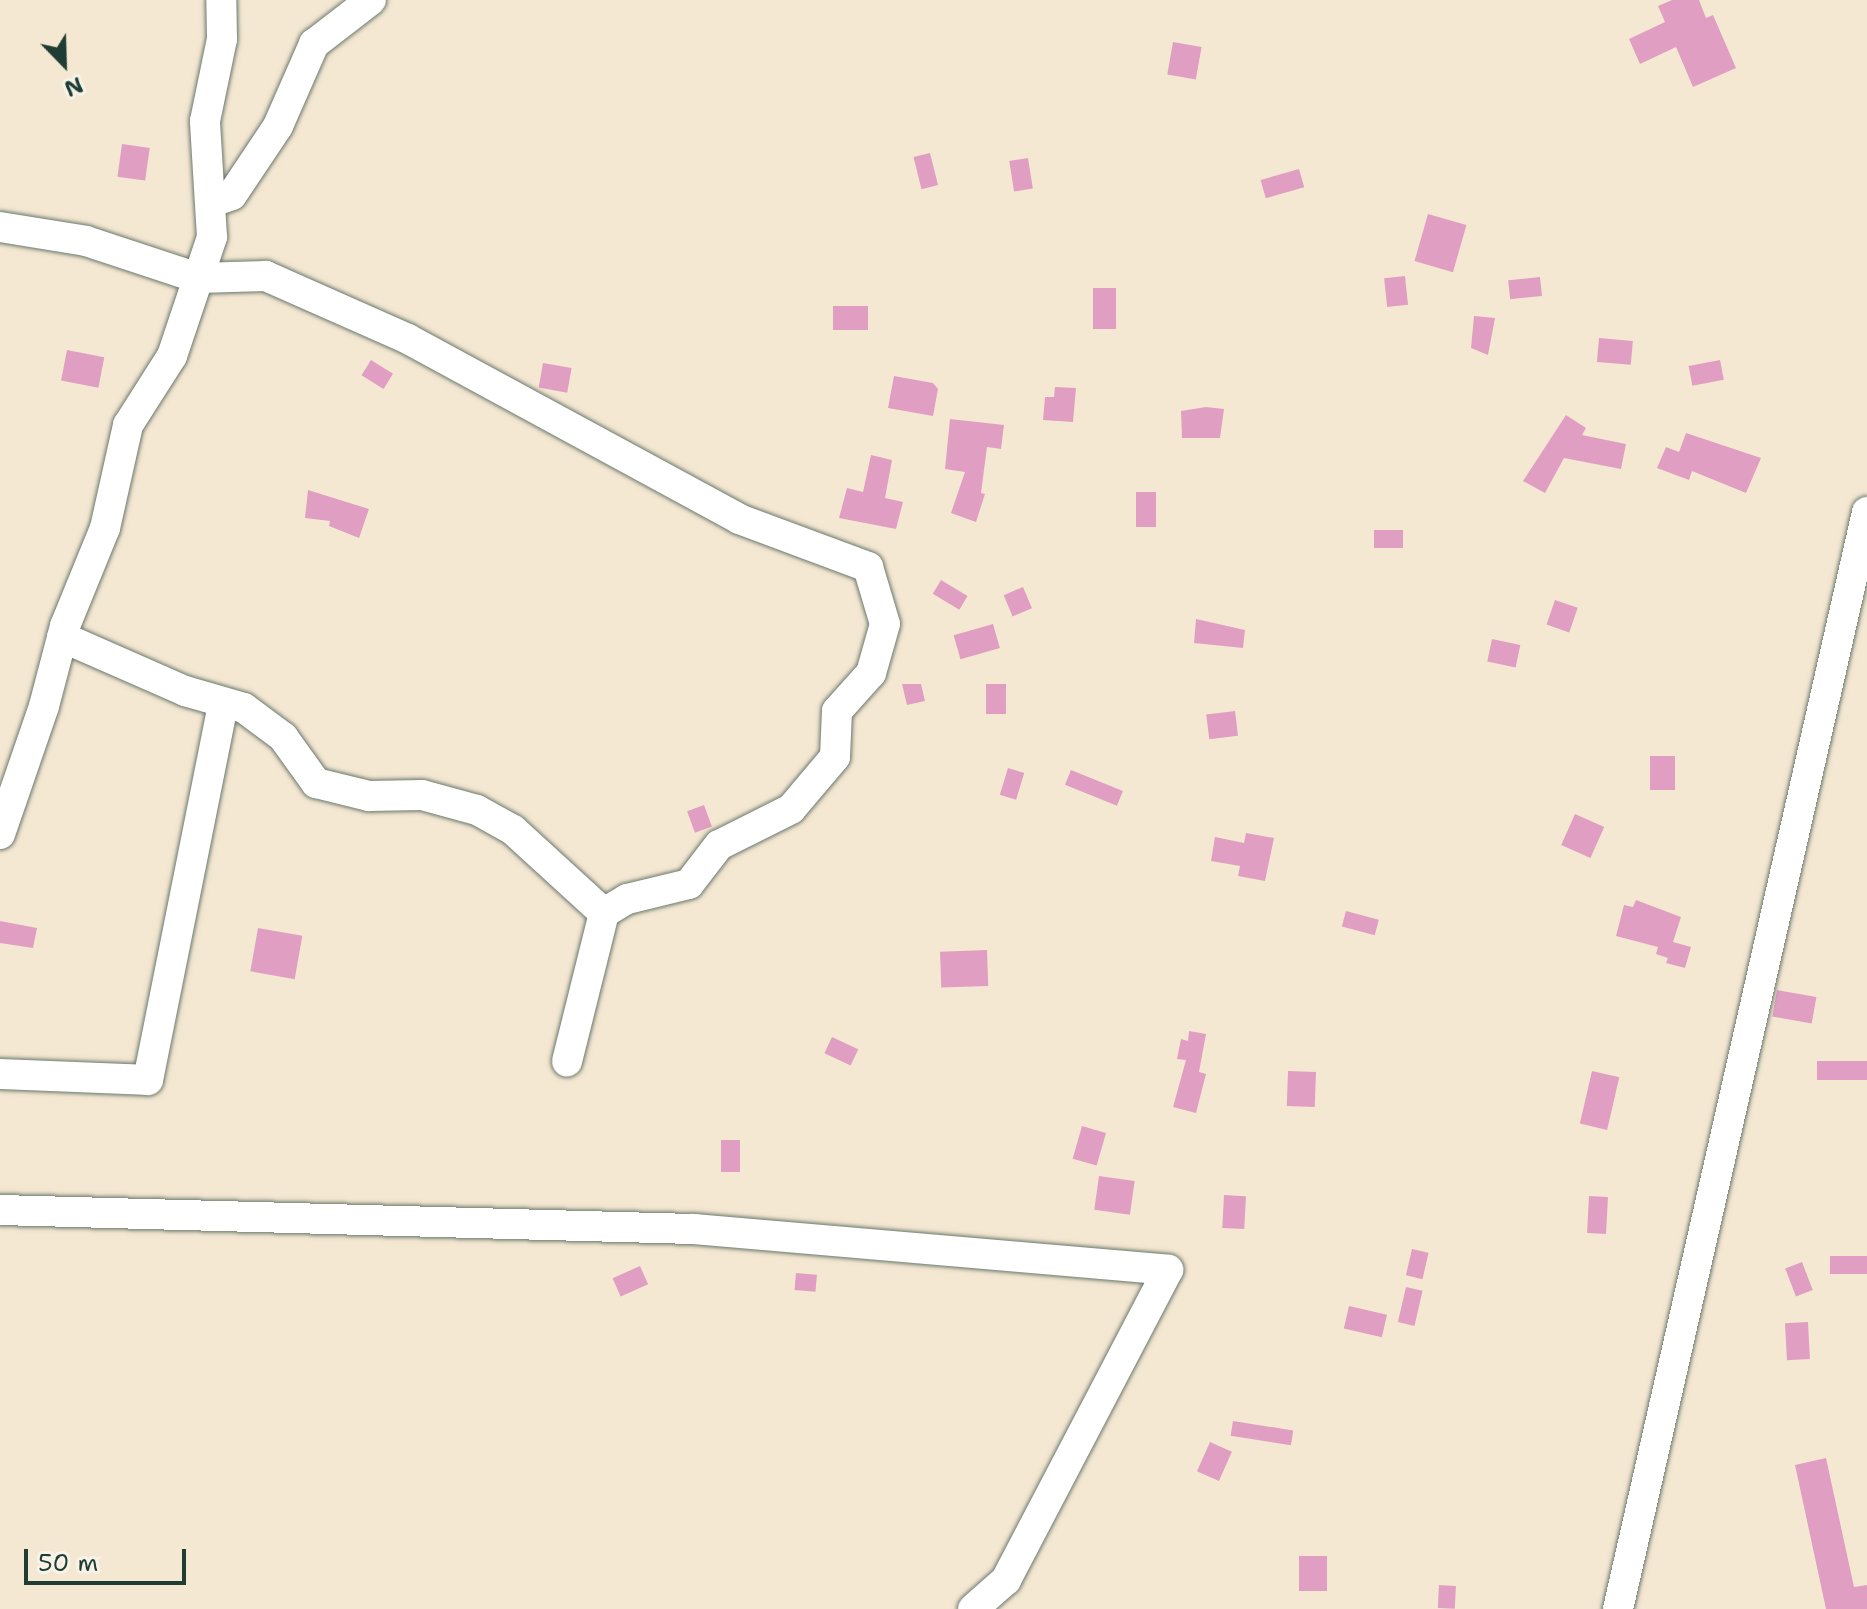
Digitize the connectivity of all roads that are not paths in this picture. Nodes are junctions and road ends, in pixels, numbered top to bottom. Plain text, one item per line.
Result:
1 (221, 0) edge
2 (371, 0) edge
3 (210, 203) junction
4 (0, 227) edge
5 (198, 278) junction
6 (1867, 512) edge
7 (62, 637) junction
8 (223, 705) junction
9 (0, 834) edge
10 (604, 913) junction
11 (567, 1061) dead end
12 (0, 1074) edge
13 (0, 1210) edge
14 (973, 1609) edge
15 (1618, 1609) edge

1 - 3 street
2 - 3 street
3 - 5 street
4 - 5 street
5 - 7 street
5 - 10 street
6 - 15 street
7 - 8 street
7 - 9 street
8 - 10 street
8 - 12 street
10 - 11 street
13 - 14 street

